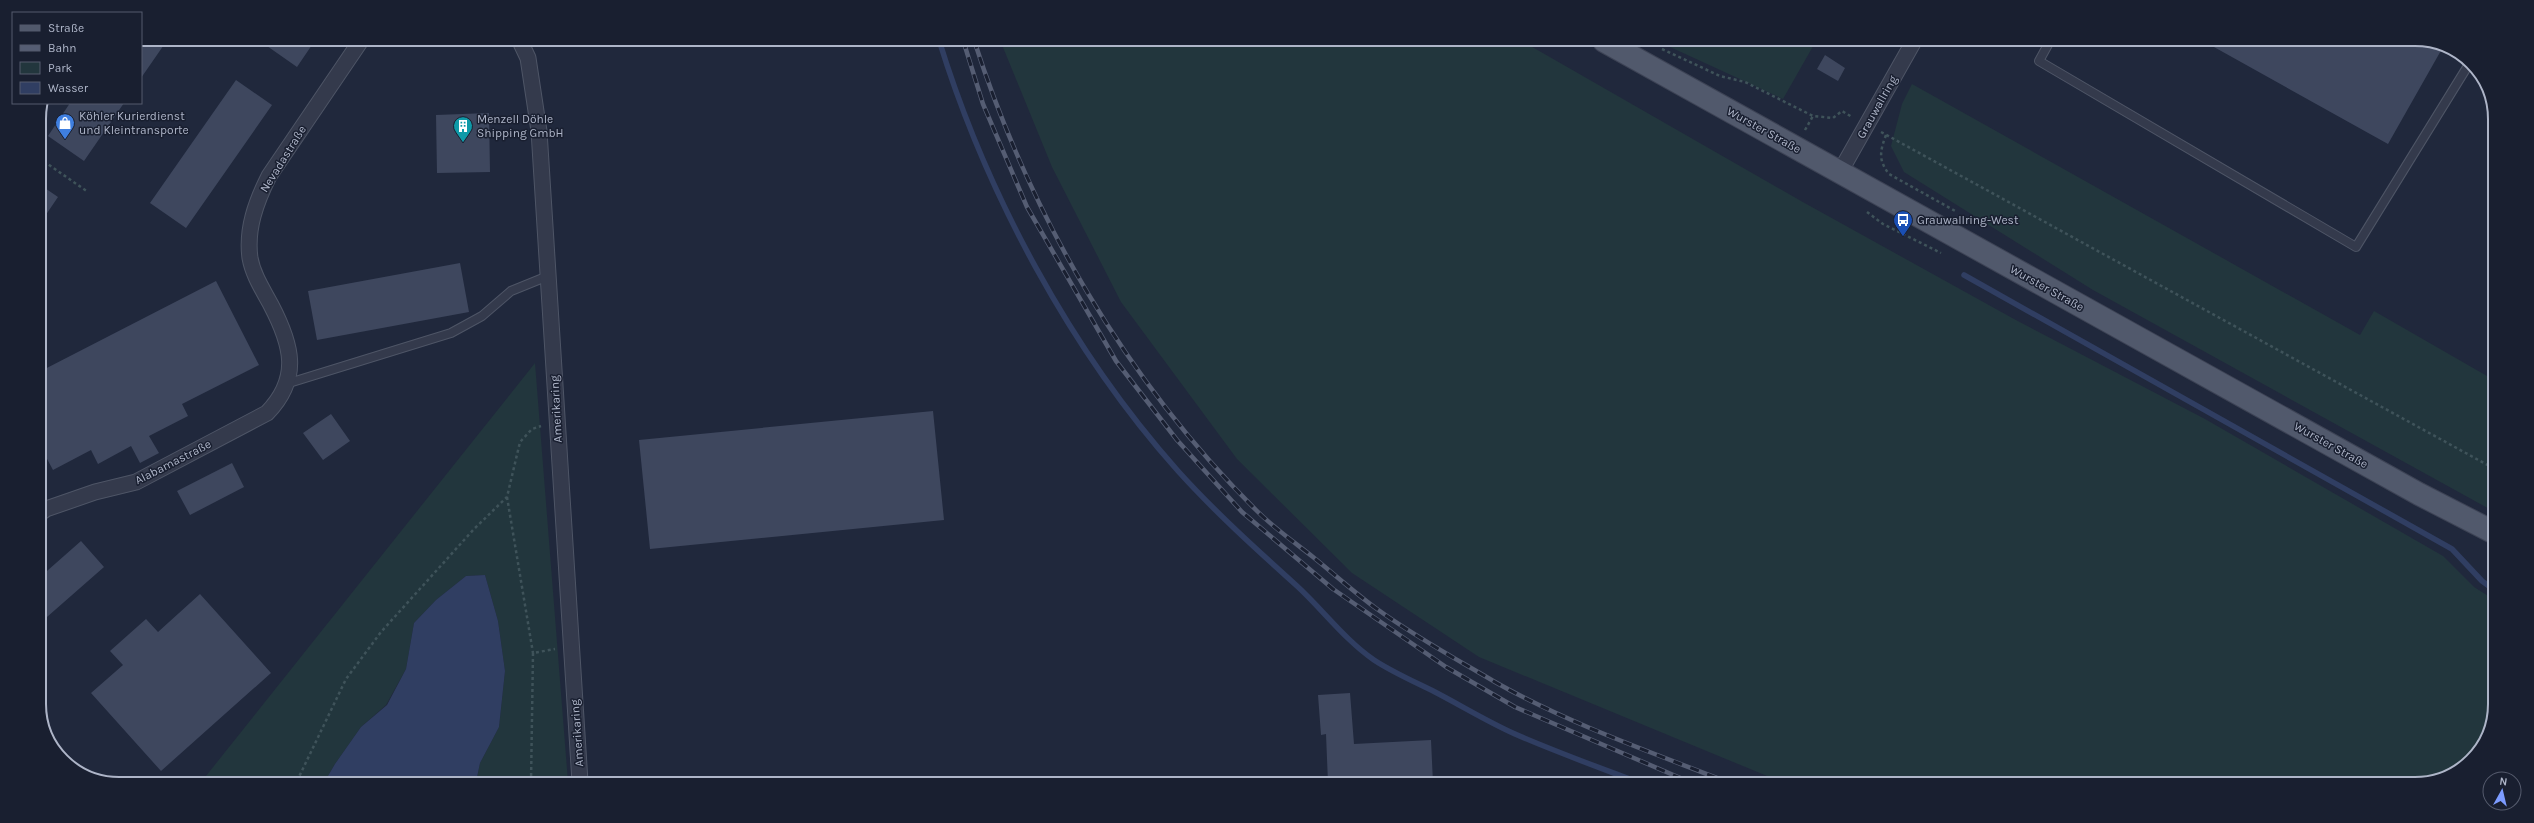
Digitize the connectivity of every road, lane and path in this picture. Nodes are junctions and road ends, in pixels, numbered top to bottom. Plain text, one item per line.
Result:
1 (357, 46) edge
2 (522, 46) edge
3 (1613, 46) edge
4 (1911, 46) edge
5 (2047, 46) edge
6 (1659, 47) dead end
7 (2467, 67) edge
8 (1813, 116) dead end
9 (1886, 135) dead end
10 (46, 163) edge
11 (1840, 172) junction
12 (88, 192) dead end
13 (548, 276) junction
14 (288, 382) junction
15 (557, 421) junction
16 (2488, 465) edge
17 (507, 497) junction
18 (46, 509) edge
19 (2488, 529) edge
20 (570, 647) junction
21 (533, 653) junction
22 (299, 777) edge
23 (531, 777) edge
24 (580, 777) edge

1 - 14 street, Nevadastraße
2 - 13 street, Amerikaring
3 - 11 main road, Wurster Straße
4 - 11 street, Grauwallring
5 - 7 lane
6 - 8 path
9 - 16 path
10 - 12 path
11 - 19 main road, Wurster Straße
13 - 14 lane
13 - 15 street, Amerikaring
14 - 18 street, Alabamastraße
15 - 17 path
15 - 20 street, Amerikaring
17 - 21 path
17 - 22 path
20 - 21 path
20 - 24 street, Amerikaring
21 - 23 path

